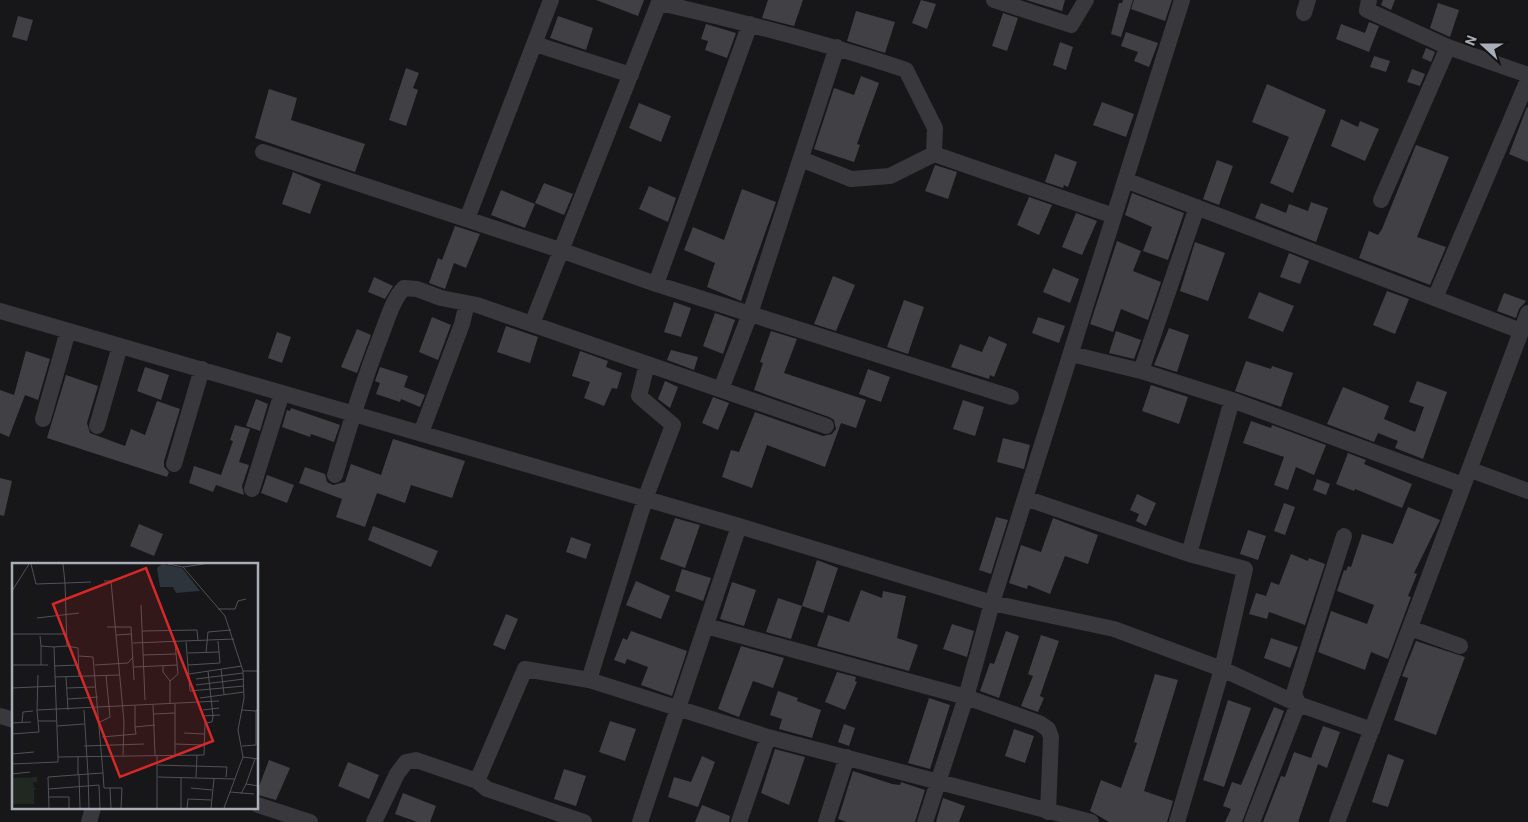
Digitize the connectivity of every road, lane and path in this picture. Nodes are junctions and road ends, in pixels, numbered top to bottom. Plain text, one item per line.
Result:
1 (551, 0) edge
2 (994, 0) edge
3 (1086, 0) edge
4 (1182, 0) edge
5 (1369, 0) edge
6 (660, 2) edge
7 (750, 24) junction
8 (535, 44) junction
9 (837, 47) junction
10 (1448, 47) junction
11 (631, 75) junction
12 (1528, 75) edge
13 (1528, 80) edge
14 (262, 152) dead end
15 (934, 154) junction
16 (801, 159) junction
17 (1126, 180) junction
18 (1381, 200) dead end
19 (1197, 207) junction
20 (1114, 216) junction
21 (467, 219) junction
22 (563, 251) junction
23 (656, 284) junction
24 (1435, 298) junction
25 (467, 304) junction
26 (0, 311) edge
27 (1528, 313) edge
28 (750, 314) junction
29 (532, 324) junction
30 (1521, 330) junction
31 (68, 331) junction
32 (120, 346) junction
33 (1070, 354) junction
34 (647, 364) junction
35 (202, 369) junction
36 (1140, 371) junction
37 (721, 389) junction
38 (282, 392) junction
39 (1011, 397) dead end
40 (1232, 400) junction
41 (354, 413) junction
42 (43, 419) dead end
43 (97, 426) dead end
44 (826, 426) dead end
45 (421, 433) junction
46 (174, 464) dead end
47 (1471, 470) junction
48 (335, 475) dead end
49 (1463, 485) junction
50 (252, 489) dead end
51 (1528, 491) edge
52 (1025, 498) junction
53 (645, 499) junction
54 (739, 526) junction
55 (1344, 536) dead end
56 (1189, 554) junction
57 (992, 603) junction
58 (706, 626) junction
59 (1410, 628) junction
60 (1460, 646) dead end
61 (1222, 669) junction
62 (589, 680) junction
63 (966, 697) junction
64 (1298, 704) junction
65 (677, 710) junction
66 (1372, 730) junction
67 (768, 738) junction
68 (847, 757) junction
69 (477, 781) junction
70 (937, 783) junction
71 (265, 812) edge
72 (1048, 812) junction
73 (544, 816) edge
74 (310, 822) edge
75 (374, 822) edge
76 (584, 822) edge
77 (640, 822) edge
78 (739, 822) edge
79 (826, 822) edge
80 (925, 822) edge
81 (1091, 822) edge
82 (1176, 822) edge
83 (1252, 822) edge
84 (1337, 822) edge

1 - 8 street
2 - 3 street
4 - 17 street
5 - 10 street
6 - 7 street
6 - 11 street
7 - 9 street
7 - 23 street
8 - 11 street
8 - 21 street
9 - 15 street
9 - 16 street
10 - 12 street
10 - 18 street
11 - 22 street
13 - 24 street
14 - 21 street
15 - 16 street
15 - 20 street
16 - 28 street
17 - 19 street
17 - 20 street
19 - 24 street
19 - 36 street
20 - 33 street
21 - 22 street
22 - 23 street
22 - 29 street
23 - 28 street
24 - 30 street
25 - 29 street
25 - 41 street
25 - 45 street
26 - 31 street
27 - 30 street
28 - 37 street
28 - 39 street
29 - 34 street
30 - 47 street
31 - 32 street
31 - 42 street
32 - 35 street
32 - 43 street
33 - 36 street
33 - 52 street
34 - 37 street
34 - 53 street
35 - 38 street
35 - 46 street
36 - 40 street
37 - 44 street
38 - 41 street
38 - 50 street
40 - 49 street
40 - 56 street
41 - 45 street
41 - 48 street
45 - 53 street
47 - 49 street
47 - 51 street
49 - 59 street
52 - 56 street
52 - 57 street
53 - 54 street
53 - 62 street
54 - 57 street
54 - 58 street
55 - 64 street
56 - 61 street
57 - 61 street
57 - 63 street
58 - 63 street
58 - 65 street
59 - 60 street
59 - 66 street
61 - 64 street
61 - 82 street
62 - 65 street
62 - 69 street
63 - 70 street
63 - 72 street
64 - 66 street
64 - 83 street
65 - 67 street
65 - 77 street
66 - 84 street
67 - 68 street
67 - 78 street
68 - 70 street
68 - 79 street
69 - 73 street
69 - 75 street
70 - 72 street
70 - 80 street
71 - 74 street
72 - 81 street
73 - 76 street

